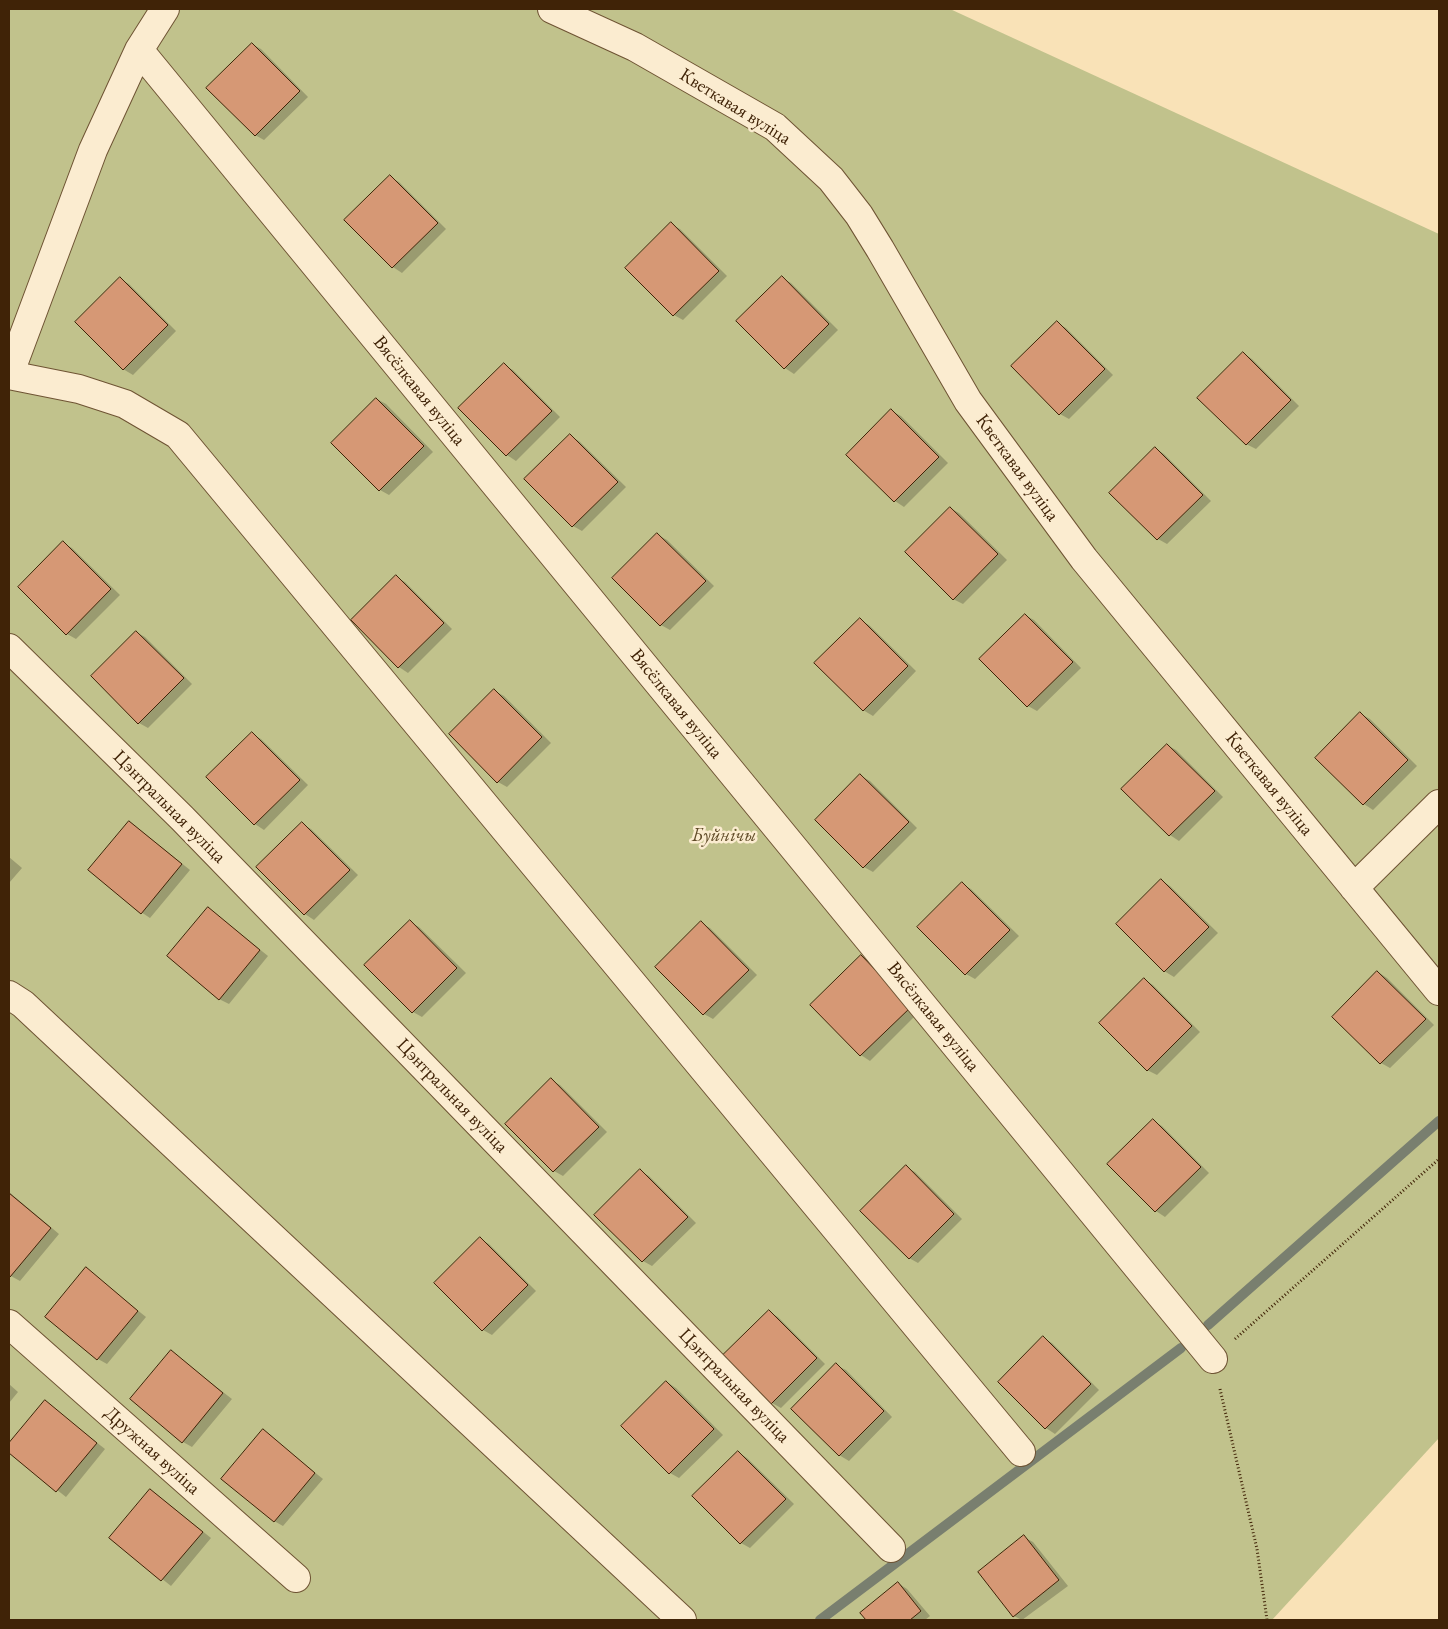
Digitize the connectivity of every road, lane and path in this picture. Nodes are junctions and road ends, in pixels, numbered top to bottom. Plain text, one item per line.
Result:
1 (165, 9) edge
2 (552, 9) edge
3 (139, 50) junction
4 (9, 375) edge
5 (9, 648) edge
6 (1439, 804) edge
7 (1354, 888) junction
8 (1439, 991) edge
9 (9, 996) edge
10 (1439, 1159) edge
11 (9, 1324) edge
12 (1213, 1359) junction
13 (1021, 1452) dead end
14 (891, 1548) dead end
15 (296, 1578) dead end
16 (682, 1620) edge
17 (1267, 1620) edge

1 - 3 street
2 - 7 street, Кветкавая вуліца
3 - 4 street
3 - 12 street, Вясёлкавая вуліца
4 - 13 street
5 - 14 street, Цэнтральная вуліца
6 - 7 street
7 - 8 street, Кветкавая вуліца
9 - 16 street
10 - 12 path
11 - 15 street, Дружная вуліца
12 - 17 path

